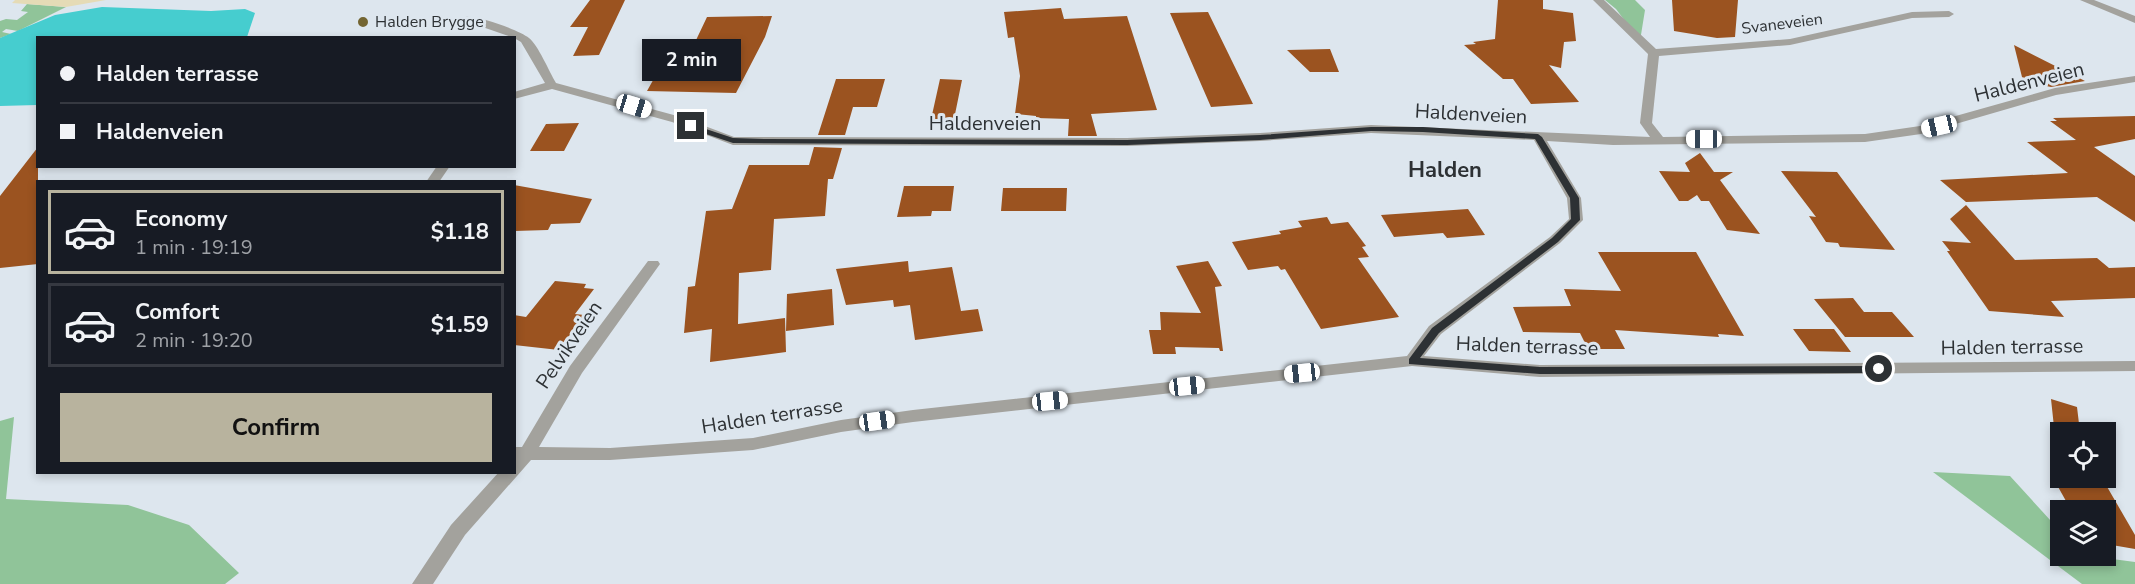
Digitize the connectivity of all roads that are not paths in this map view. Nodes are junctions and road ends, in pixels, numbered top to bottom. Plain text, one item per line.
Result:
1 (1598, 0) edge
2 (2085, 0) edge
3 (1949, 14) dead end
4 (2133, 18) edge
5 (469, 19) dead end
6 (1653, 53) junction
7 (2135, 79) edge
8 (552, 85) junction
9 (516, 95) edge
10 (1538, 137) junction
11 (1658, 139) junction
12 (653, 264) dead end
13 (1412, 361) junction
14 (2135, 366) edge
15 (521, 453) edge
16 (508, 474) edge
17 (422, 584) edge

1 - 6 street
2 - 4 street
3 - 6 street, Svaneveien
5 - 8 street
6 - 11 street
7 - 11 street, Haldenveien
8 - 9 street
8 - 10 street, Haldenveien
10 - 11 street, Haldenveien
10 - 13 street, Haldenveien
12 - 15 street, Pelvikveien
13 - 14 street, Halden terrasse
13 - 15 street, Halden terrasse
16 - 17 street

